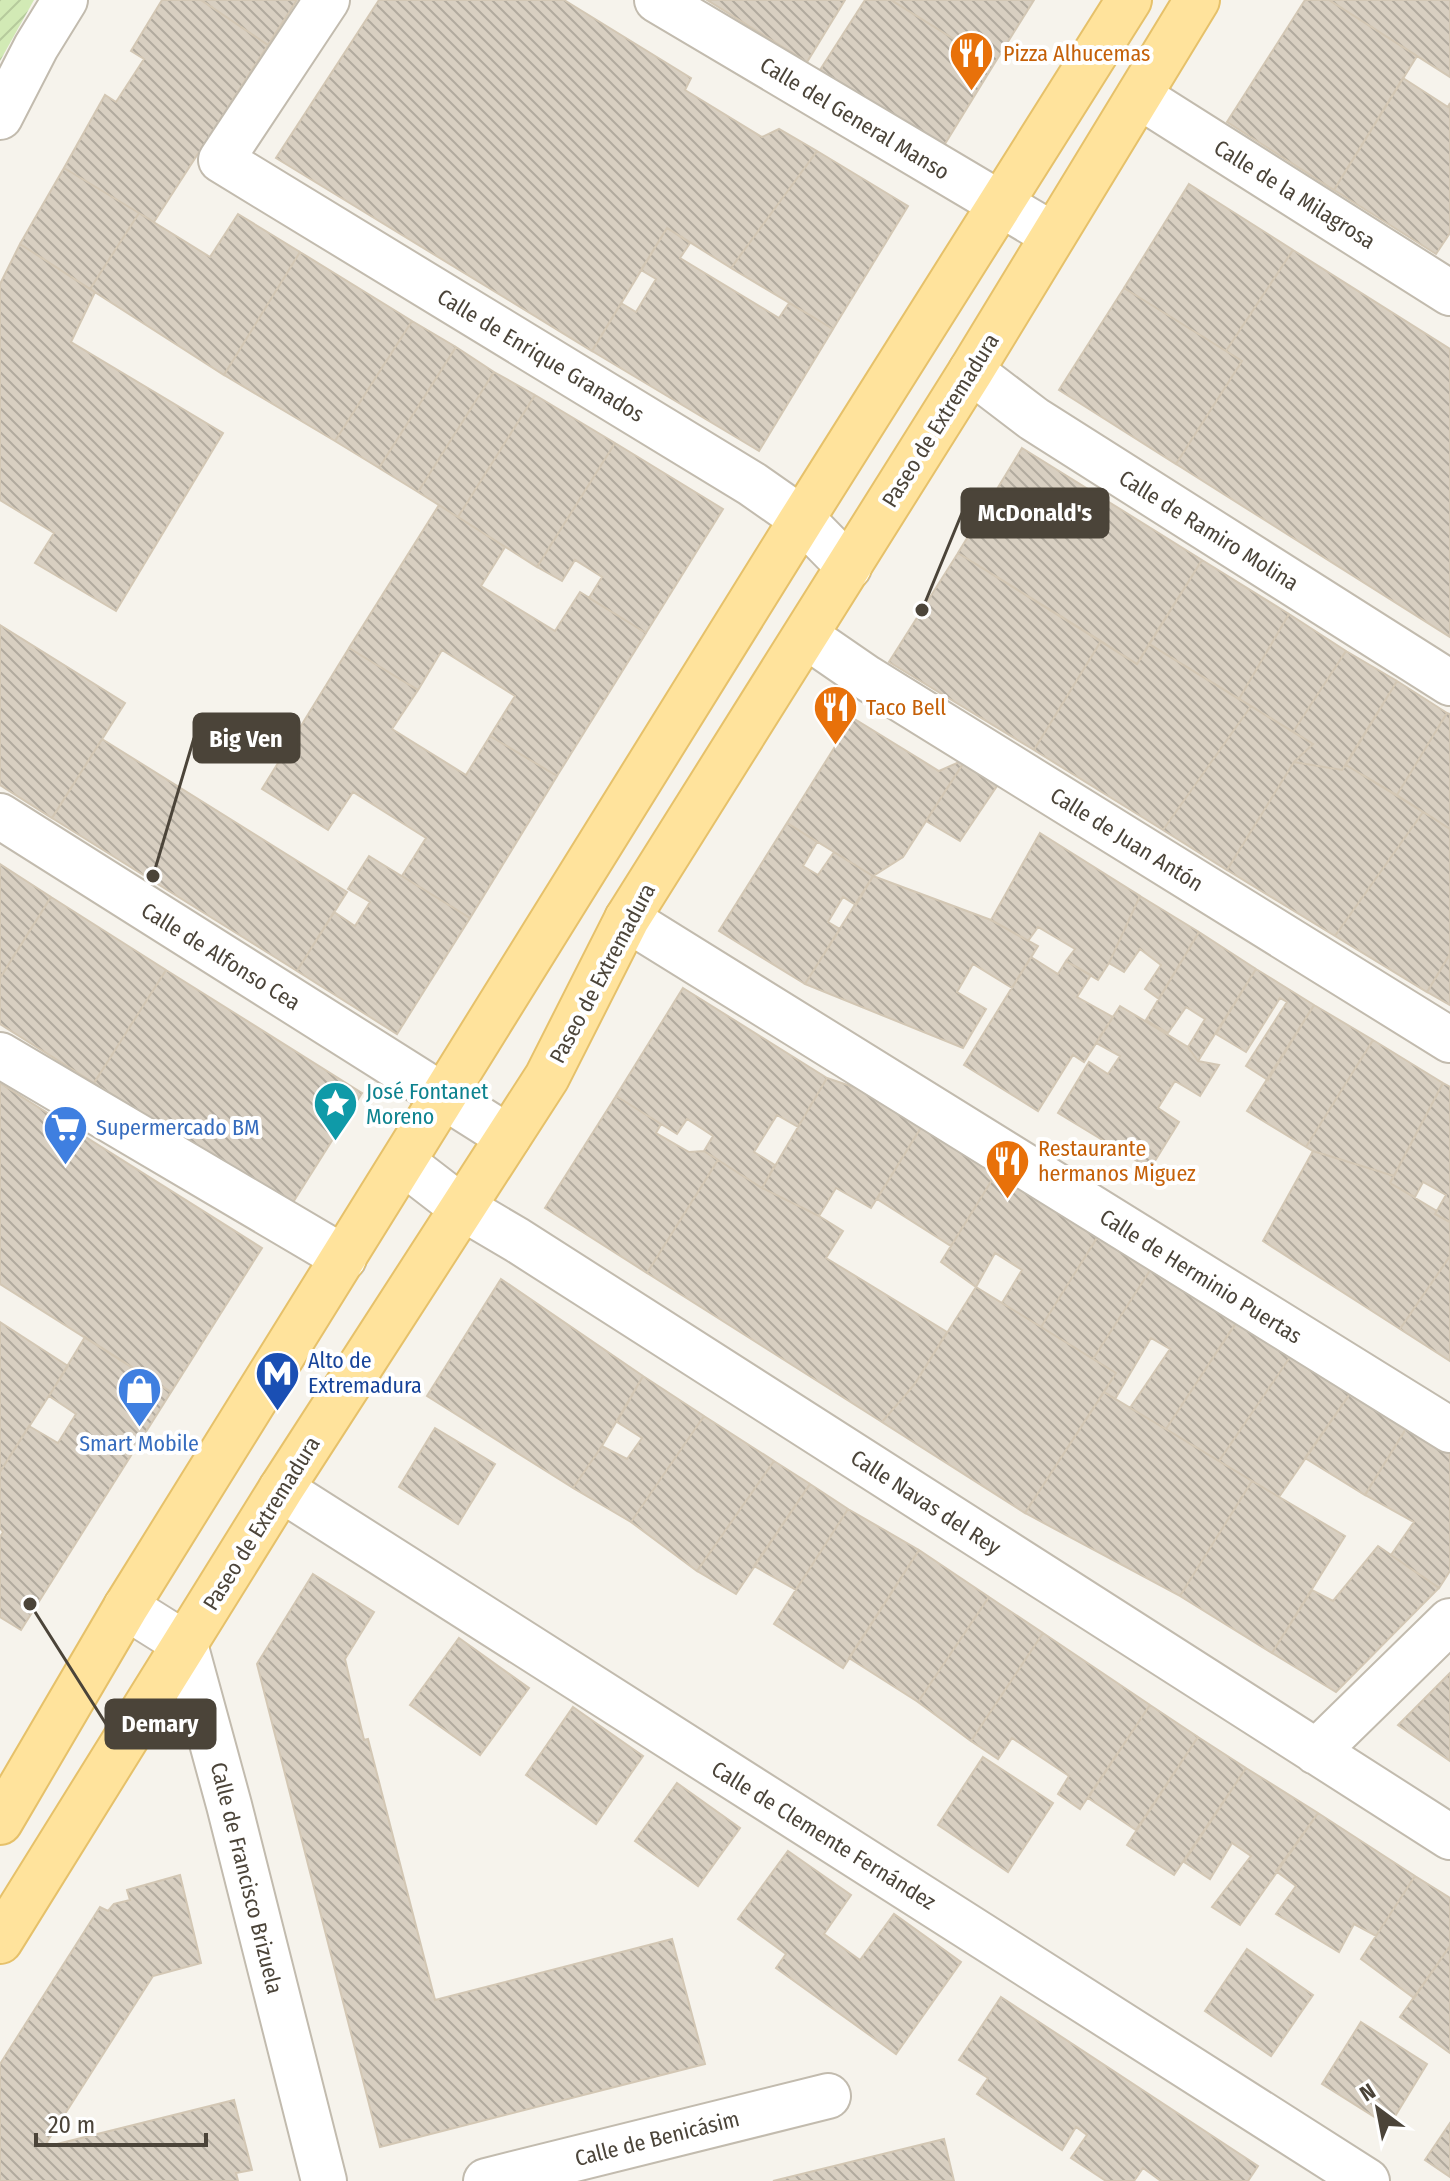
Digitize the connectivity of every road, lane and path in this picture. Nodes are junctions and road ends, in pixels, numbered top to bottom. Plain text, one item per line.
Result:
1 (65, 0) edge
2 (327, 0) edge
3 (657, 0) edge
4 (1129, 0) edge
5 (1197, 0) edge
6 (1139, 96) junction
7 (0, 117) edge
8 (1001, 205) junction
9 (1053, 235) junction
10 (1450, 293) edge
11 (971, 371) junction
12 (802, 519) junction
13 (849, 567) junction
14 (806, 636) junction
15 (1450, 683) edge
16 (0, 816) edge
17 (627, 919) junction
18 (1450, 1040) edge
19 (0, 1055) edge
20 (443, 1096) junction
21 (508, 1137) junction
22 (404, 1163) junction
23 (461, 1207) junction
24 (344, 1258) junction
25 (1450, 1430) edge
26 (281, 1489) junction
27 (126, 1607) junction
28 (1450, 1621) edge
29 (185, 1644) junction
30 (1316, 1752) junction
31 (0, 1822) edge
32 (1450, 1837) edge
33 (0, 1941) edge
34 (828, 2096) dead end
35 (324, 2181) edge
36 (486, 2181) edge
37 (1367, 2181) edge

1 - 7 street
2 - 12 street, Calle de Enrique Granados
3 - 8 street, Calle del General Manso
4 - 8 main road
5 - 6 main road, Paseo de Extremadura
6 - 9 main road, Paseo de Extremadura
6 - 10 street, Calle de la Milagrosa
8 - 9 street, Calle del General Manso
8 - 12 main road
9 - 11 main road, Paseo de Extremadura
11 - 13 main road, Paseo de Extremadura
11 - 15 street, Calle de Ramiro Molina
12 - 13 street, Calle de Enrique Granados
12 - 20 main road
13 - 14 main road, Paseo de Extremadura
14 - 17 main road, Paseo de Extremadura
14 - 18 street, Calle de Juan Antón
16 - 20 street, Calle de Alfonso Cea
17 - 21 main road, Paseo de Extremadura
17 - 25 street, Calle de Herminio Puertas
19 - 24 street
20 - 21 street, Calle de Alfonso Cea
20 - 22 main road
21 - 23 main road, Paseo de Extremadura
22 - 23 street, Calle Navas del Rey
22 - 24 main road
23 - 26 main road, Paseo de Extremadura
23 - 30 street, Calle Navas del Rey
24 - 27 main road
26 - 29 main road, Paseo de Extremadura
26 - 37 street, Calle de Clemente Fernández
27 - 29 street
27 - 31 main road
28 - 30 street
29 - 33 main road, Paseo de Extremadura
29 - 35 street, Calle de Francisco Brizuela
30 - 32 street, Calle Navas del Rey
34 - 36 street, Calle de Benicásim

